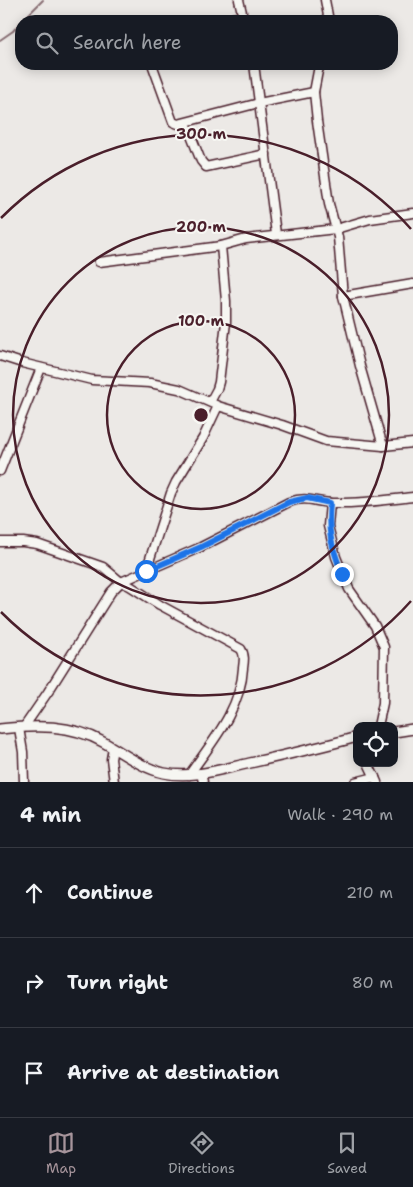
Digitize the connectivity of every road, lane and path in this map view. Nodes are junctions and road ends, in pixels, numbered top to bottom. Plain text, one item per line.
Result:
1 (238, 0) edge
2 (325, 0) edge
3 (242, 15) edge
4 (328, 15) edge
5 (154, 70) edge
6 (255, 70) edge
7 (318, 70) edge
8 (314, 92) junction
9 (259, 103) junction
10 (186, 123) junction
11 (266, 154) junction
12 (413, 213) edge
13 (336, 229) junction
14 (276, 234) junction
15 (221, 246) junction
16 (100, 262) dead end
17 (413, 284) edge
18 (343, 296) junction
19 (0, 356) edge
20 (41, 368) junction
21 (210, 402) junction
22 (218, 406) junction
23 (413, 443) edge
24 (383, 446) junction
25 (0, 471) edge
26 (413, 497) edge
27 (330, 503) junction
28 (0, 542) edge
29 (146, 571) junction
30 (121, 582) junction
31 (379, 722) edge
32 (21, 728) junction
33 (413, 729) edge
34 (0, 730) edge
35 (398, 731) edge
36 (353, 738) edge
37 (113, 748) junction
38 (370, 767) edge
39 (189, 775) junction
40 (202, 778) edge
41 (376, 780) edge
42 (24, 782) edge
43 (114, 782) edge
44 (355, 782) edge

1 - 3 street
2 - 4 street
5 - 10 street
6 - 9 street
7 - 8 street
8 - 9 street
8 - 13 street
9 - 10 street
9 - 11 street
10 - 11 street
11 - 14 street
12 - 13 street
13 - 14 street
13 - 18 street
14 - 15 street
15 - 16 street
15 - 21 street
17 - 18 street
18 - 24 street
19 - 20 street
20 - 21 street
20 - 25 street
21 - 22 street
22 - 24 street
22 - 29 street
23 - 24 street
26 - 27 street
27 - 29 street
27 - 31 street
28 - 30 street
29 - 30 street
30 - 32 street
30 - 39 street
32 - 34 street
32 - 37 street
32 - 42 street
33 - 35 street
36 - 40 street
37 - 39 street
37 - 43 street
38 - 41 street
39 - 40 street
41 - 44 street

